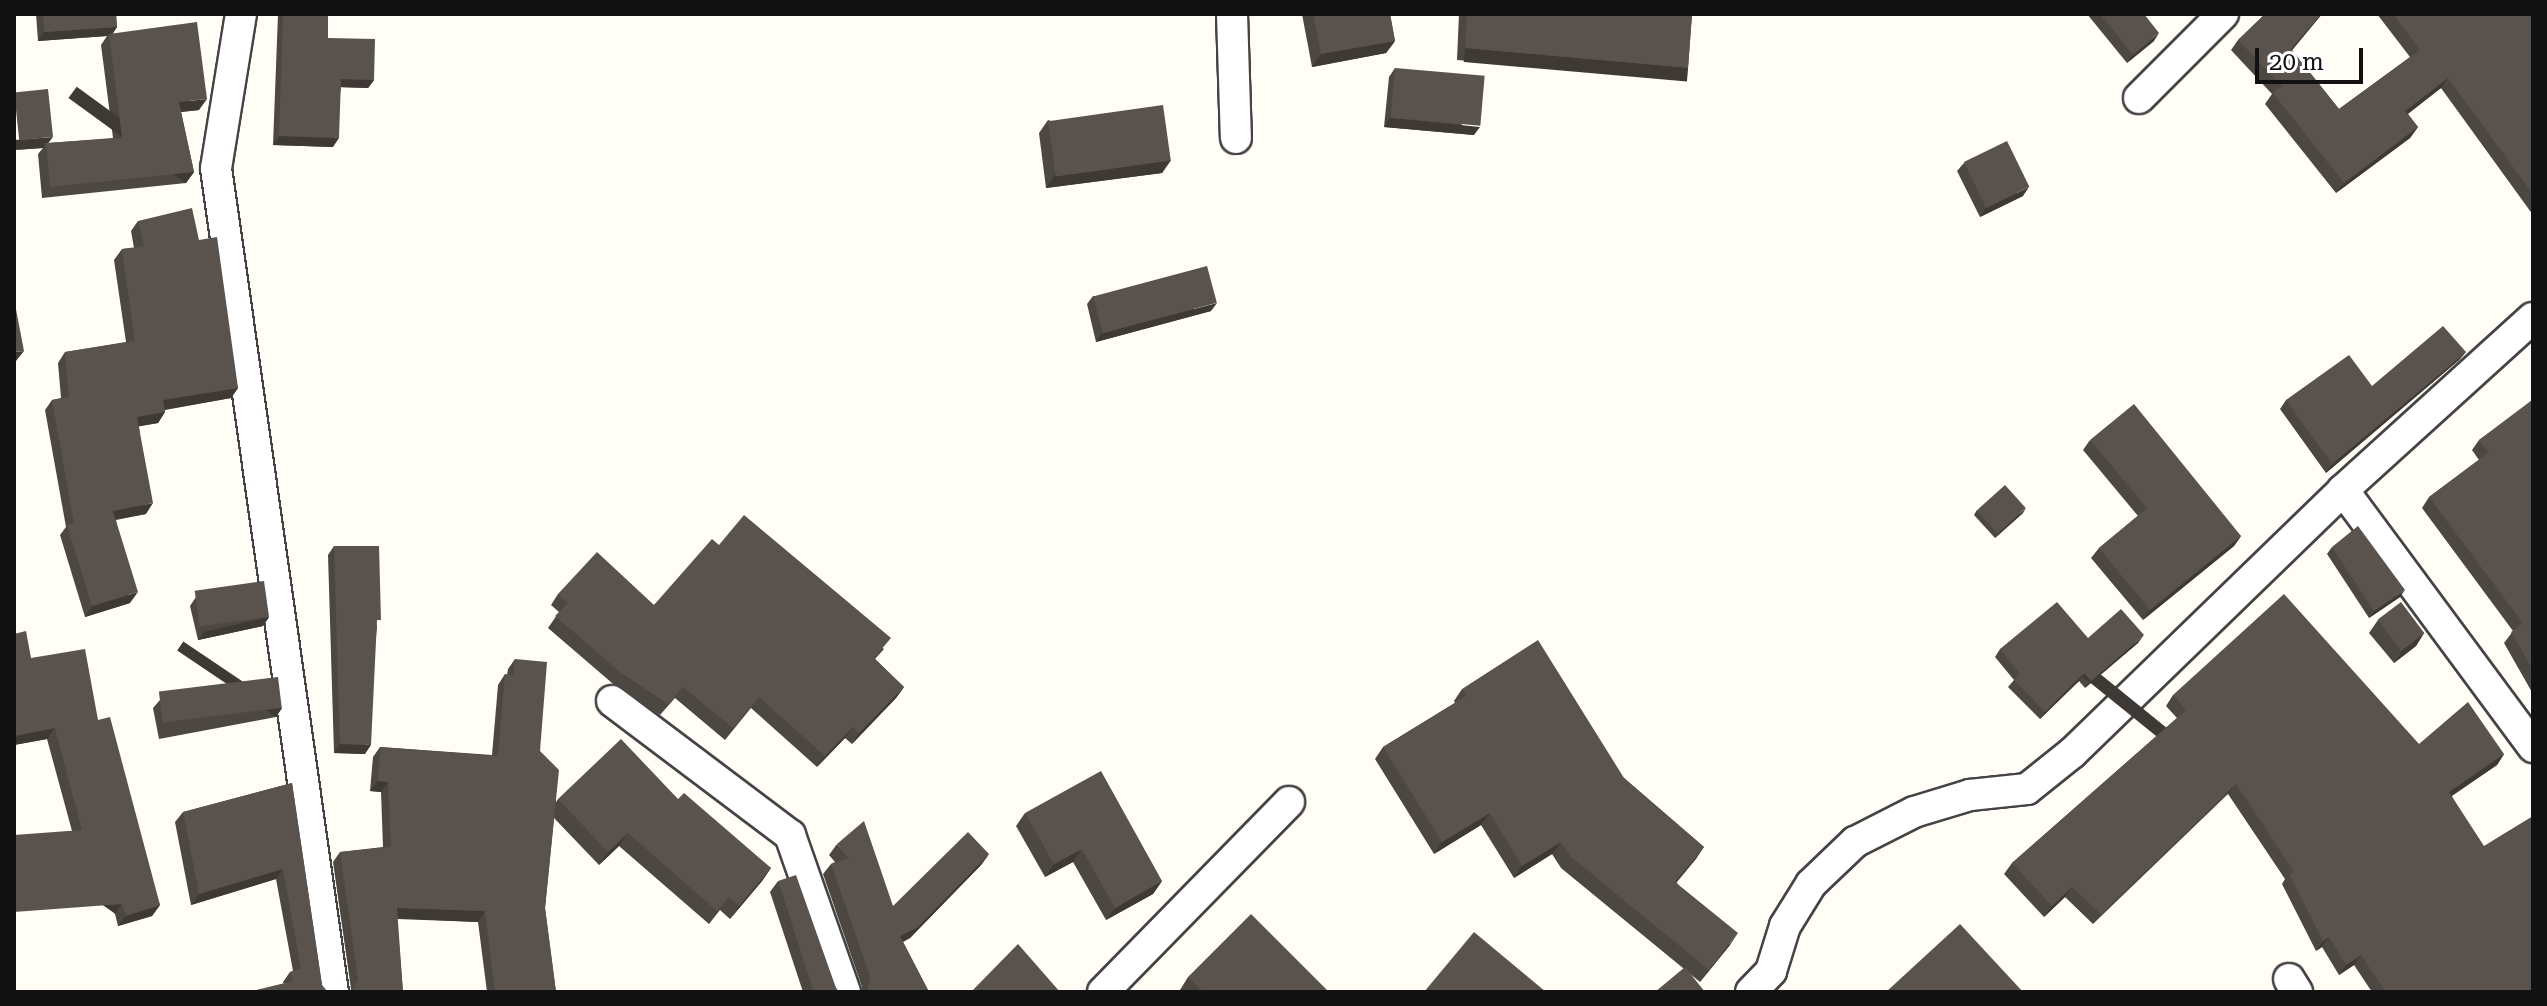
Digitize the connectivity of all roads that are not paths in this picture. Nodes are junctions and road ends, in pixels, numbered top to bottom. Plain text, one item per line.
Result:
1 (241, 14) edge
2 (1232, 14) edge
3 (2223, 14) edge
4 (2139, 98) dead end
5 (1236, 138) dead end
6 (2533, 318) edge
7 (2343, 490) junction
8 (612, 701) dead end
9 (2533, 747) edge
10 (1289, 802) dead end
11 (333, 992) edge
12 (845, 992) edge
13 (1103, 992) edge
14 (1751, 992) edge

1 - 11 street
2 - 5 street
3 - 4 street
6 - 7 street
7 - 9 street
7 - 14 street
8 - 12 street
10 - 13 street

